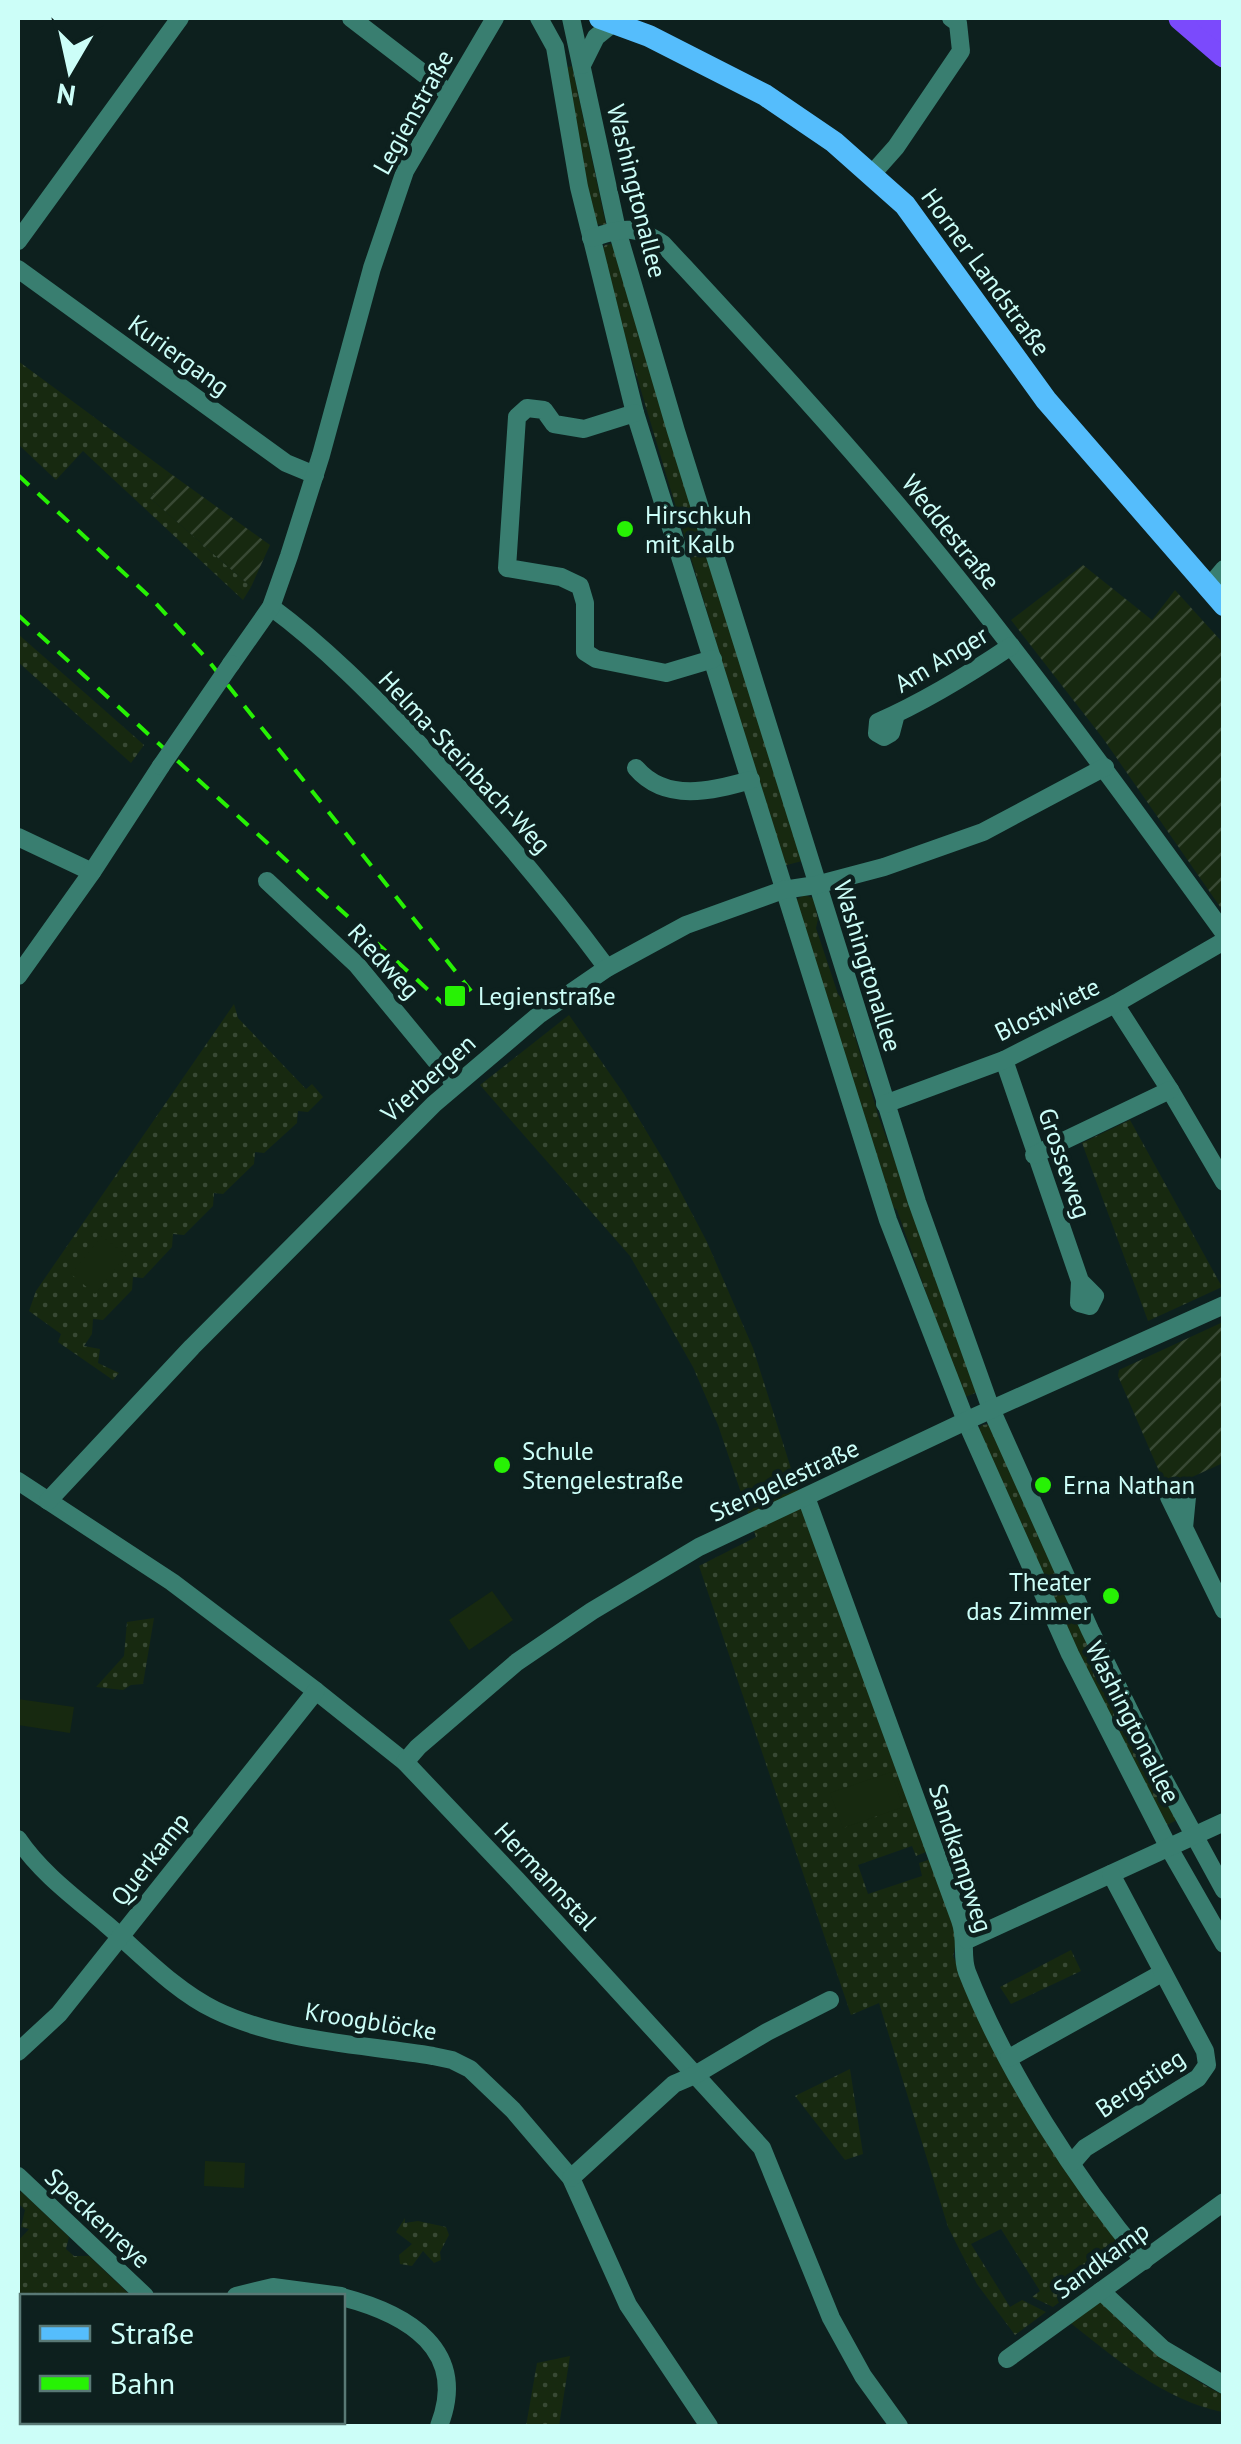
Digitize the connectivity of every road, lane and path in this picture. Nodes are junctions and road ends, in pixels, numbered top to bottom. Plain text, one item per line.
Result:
1 (180, 18) edge
2 (352, 18) edge
3 (495, 18) edge
4 (539, 18) edge
5 (572, 18) edge
6 (951, 18) edge
7 (1181, 18) edge
8 (1209, 18) edge
9 (613, 20) edge
10 (1224, 30) edge
11 (1224, 55) edge
12 (582, 66) junction
13 (450, 94) junction
14 (872, 174) junction
15 (617, 230) junction
16 (591, 238) junction
17 (18, 241) edge
18 (18, 269) edge
19 (634, 413) junction
20 (314, 475) junction
21 (1218, 587) edge
22 (270, 607) junction
23 (1011, 646) junction
24 (713, 660) junction
25 (896, 714) dead end
26 (1105, 767) junction
27 (636, 768) dead end
28 (751, 780) junction
29 (18, 837) edge
30 (92, 872) junction
31 (267, 881) dead end
32 (816, 886) junction
33 (783, 890) junction
34 (1224, 933) edge
35 (1224, 941) edge
36 (607, 968) junction
37 (18, 976) edge
38 (1115, 1004) junction
39 (1004, 1060) junction
40 (455, 1084) junction
41 (1170, 1090) junction
42 (885, 1104) junction
43 (1034, 1155) junction
44 (1224, 1182) edge
45 (1080, 1281) dead end
46 (1224, 1305) edge
47 (991, 1409) junction
48 (966, 1420) junction
49 (18, 1482) edge
50 (806, 1497) junction
51 (48, 1501) junction
52 (1184, 1528) dead end
53 (1224, 1610) edge
54 (316, 1691) junction
55 (404, 1762) junction
56 (1224, 1822) edge
57 (1192, 1836) junction
58 (18, 1838) edge
59 (1169, 1848) junction
60 (1110, 1874) junction
61 (1224, 1890) edge
62 (120, 1936) junction
63 (967, 1940) junction
64 (1224, 1944) edge
65 (1162, 1973) junction
66 (830, 2000) dead end
67 (18, 2052) edge
68 (1009, 2058) junction
69 (695, 2076) junction
70 (1072, 2163) junction
71 (18, 2176) edge
72 (570, 2178) junction
73 (1224, 2202) edge
74 (1144, 2261) junction
75 (1101, 2292) junction
76 (144, 2294) edge
77 (244, 2294) edge
78 (322, 2294) edge
79 (345, 2298) edge
80 (1007, 2359) dead end
81 (1224, 2385) edge
82 (438, 2426) edge
83 (709, 2426) edge
84 (900, 2426) edge

1 - 17 street
2 - 13 street
3 - 13 street, Legienstraße
4 - 16 street, Washingtonallee
5 - 12 street, Washingtonallee
6 - 14 street
7 - 11 highway
8 - 10 highway
9 - 12 street
9 - 14 main road, Horner Landstraße
12 - 15 street, Washingtonallee
13 - 20 street, Legienstraße
14 - 21 main road, Horner Landstraße
15 - 16 street
15 - 23 street, Weddestraße
15 - 32 street, Washingtonallee
16 - 19 street, Washingtonallee
18 - 20 street, Kuriergang
19 - 24 street, Washingtonallee
19 - 24 street
20 - 22 street, Legienstraße
22 - 30 street, Legienstraße, bridge
22 - 36 street, Helma-Steinbach-Weg
23 - 25 street, Am Anger
23 - 26 street, Weddestraße
24 - 28 street, Washingtonallee
26 - 32 street, Vierbergen
26 - 34 street, Weddestraße
27 - 28 street
28 - 33 street, Washingtonallee
29 - 30 street
30 - 37 street, Legienstraße
31 - 40 street, Riedweg
32 - 33 street, Vierbergen
32 - 42 street, Washingtonallee
33 - 36 street, Vierbergen
33 - 48 street, Washingtonallee
35 - 38 street, Blostwiete
36 - 40 street, Vierbergen
38 - 39 street, Blostwiete
38 - 41 street
39 - 42 street, Blostwiete
39 - 43 street, Grosseweg
40 - 51 street, Vierbergen
41 - 43 street
41 - 44 street
42 - 47 street, Washingtonallee
43 - 45 street, Grosseweg
46 - 47 street, Stengelestraße
47 - 48 street, Stengelestraße
47 - 57 street, Washingtonallee
48 - 50 street, Stengelestraße
48 - 59 street, Washingtonallee
49 - 51 street, Hermannstal
50 - 55 street, Stengelestraße
50 - 63 street, Sandkampweg
51 - 54 street, Hermannstal
52 - 53 street
54 - 55 street, Hermannstal
54 - 62 street, Querkamp
55 - 69 street, Hermannstal
56 - 57 street
57 - 59 street
57 - 61 street, Washingtonallee
58 - 62 street, Kroogblöcke
59 - 60 street
59 - 64 street, Washingtonallee
60 - 63 street
60 - 65 street, Bergstieg
62 - 67 street, Querkamp
62 - 72 street, Kroogblöcke
63 - 68 street, Sandkampweg
65 - 68 street
65 - 70 street, Bergstieg
66 - 69 street
68 - 70 street, Sandkampweg
69 - 72 street
69 - 84 street, Hermannstal
70 - 74 street, Sandkampweg
71 - 76 street, Speckenreye
72 - 83 street, Kroogblöcke
73 - 74 street, Sandkamp
74 - 75 street, Sandkamp
75 - 80 street, Sandkamp
75 - 81 street
77 - 78 street
79 - 82 street

